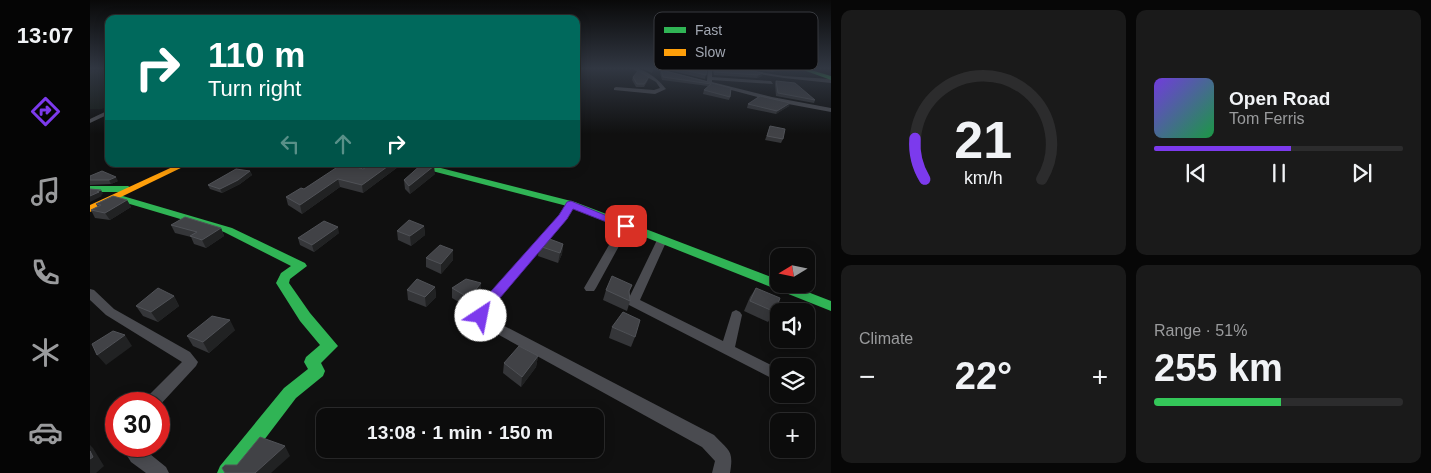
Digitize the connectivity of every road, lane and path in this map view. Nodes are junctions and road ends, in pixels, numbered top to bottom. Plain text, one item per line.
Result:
1 (630, 90) edge
2 (660, 90) edge
3 (743, 90) edge
4 (831, 110) edge
5 (105, 114) edge
6 (90, 122) edge
7 (178, 167) edge
8 (428, 167) edge
9 (131, 188) junction
10 (90, 189) edge
11 (116, 197) junction
12 (571, 204) junction
13 (90, 209) edge
14 (626, 226) junction
15 (662, 240) junction
16 (590, 288) dead end
17 (90, 293) edge
18 (831, 306) edge
19 (736, 315) dead end
20 (727, 350) junction
21 (770, 372) edge
22 (162, 392) edge
23 (137, 457) edge
24 (160, 473) edge
25 (227, 473) edge
26 (721, 473) edge

1 - 2 street
3 - 4 street
5 - 6 street
7 - 9 street
8 - 12 street
9 - 10 street
9 - 11 street
11 - 13 street
11 - 25 street
12 - 14 street
12 - 26 street
14 - 15 street
14 - 16 street
15 - 18 street
15 - 20 street
17 - 22 street
19 - 20 street
20 - 21 street
23 - 24 street

